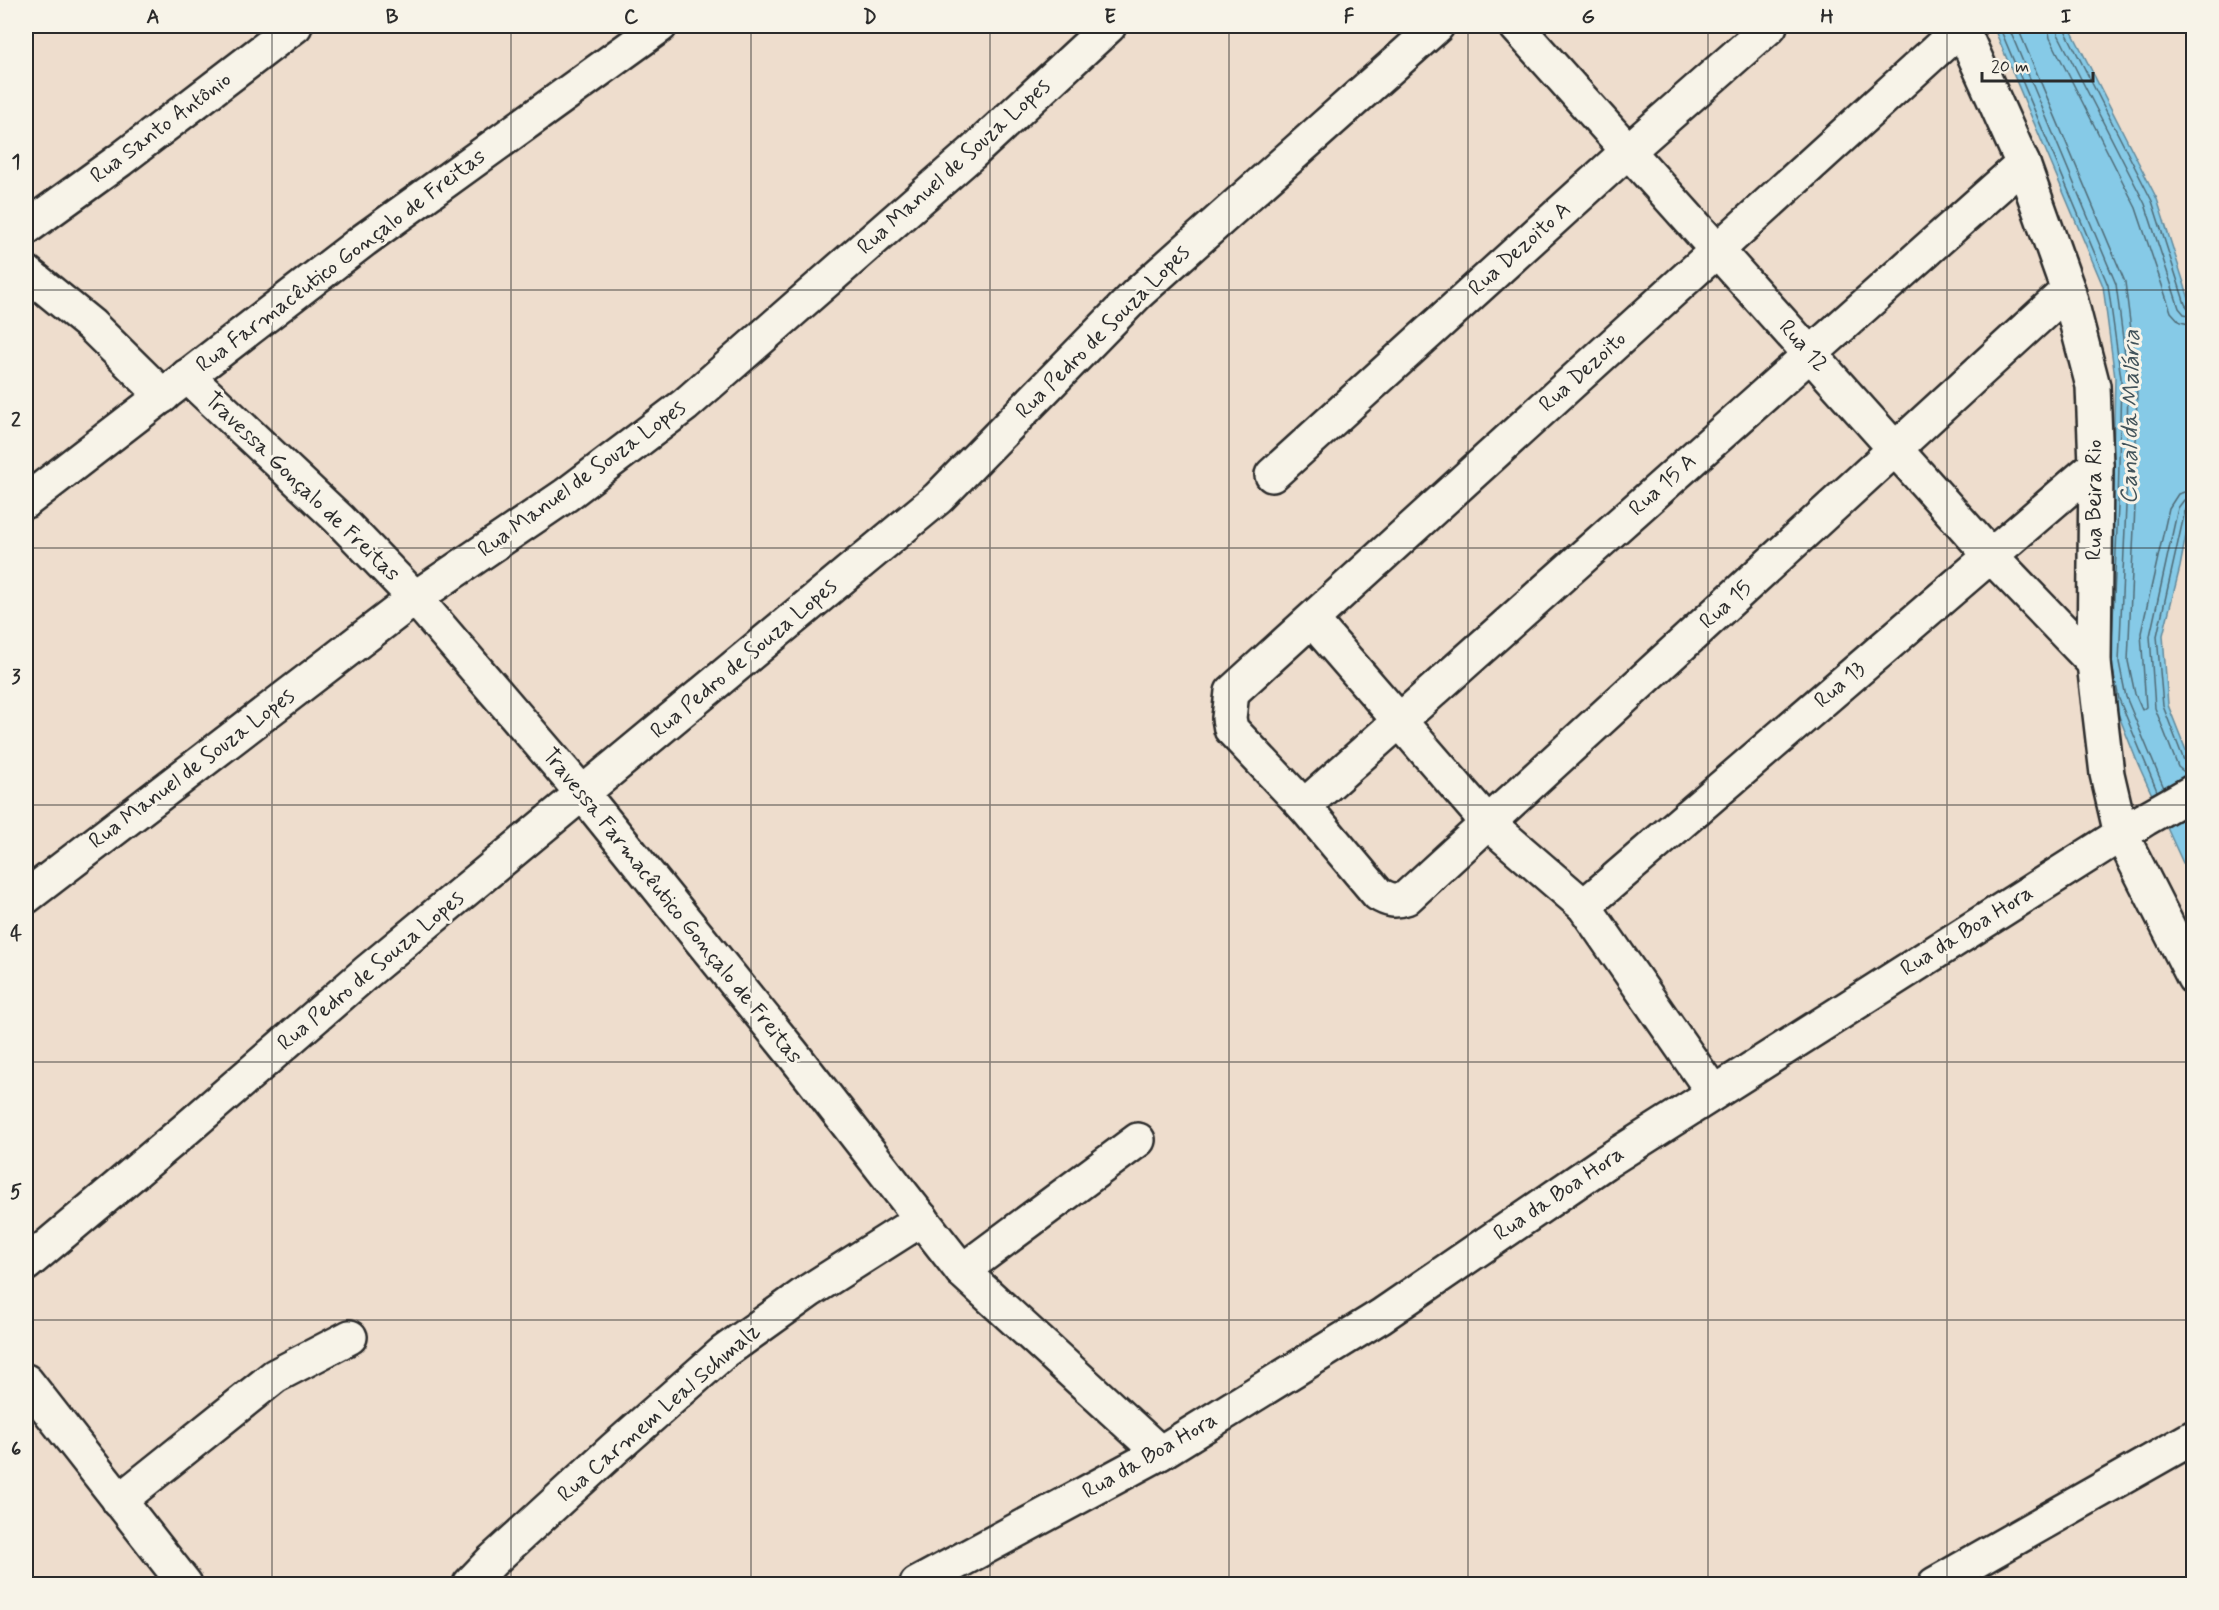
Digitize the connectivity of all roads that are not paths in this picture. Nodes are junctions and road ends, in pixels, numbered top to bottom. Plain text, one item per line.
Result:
1 (295, 26) edge
2 (660, 26) edge
3 (1109, 26) edge
4 (1437, 26) edge
5 (1516, 26) edge
6 (1770, 26) edge
7 (1962, 26) edge
8 (1628, 151) junction
9 (2023, 164) junction
10 (26, 228) edge
11 (1717, 250) junction
12 (26, 272) edge
13 (2068, 290) junction
14 (1810, 354) junction
15 (175, 386) junction
16 (1896, 450) junction
17 (2096, 465) junction
18 (1272, 475) dead end
19 (26, 501) edge
20 (1990, 555) junction
21 (415, 598) junction
22 (1312, 620) junction
23 (2094, 663) junction
24 (1400, 720) junction
25 (2193, 791) edge
26 (583, 794) junction
27 (1304, 806) junction
28 (1488, 823) junction
29 (2133, 826) junction
30 (26, 897) edge
31 (1584, 906) junction
32 (2193, 978) edge
33 (1713, 1092) junction
34 (1137, 1140) dead end
35 (922, 1219) junction
36 (26, 1264) edge
37 (962, 1271) junction
38 (350, 1337) dead end
39 (26, 1381) edge
40 (2193, 1437) edge
41 (1160, 1453) junction
42 (119, 1501) junction
43 (184, 1584) edge
44 (470, 1584) edge
45 (917, 1584) edge
46 (1935, 1584) edge

1 - 10 street, Rua Santo Antônio
2 - 15 street, Rua Farmacêutico Gonçalo de Freitas
3 - 21 street, Rua Manuel de Souza Lopes
4 - 26 street, Rua Pedro de Souza Lopes
5 - 8 street, Rua 12
6 - 8 street, Rua Dezoito A
7 - 9 street, Rua Beira Rio
7 - 11 street, Rua Dezoito
8 - 11 street, Rua 12
8 - 18 street, Rua Dezoito A
9 - 13 street, Rua Beira Rio
9 - 14 street, Rua 15 A
11 - 14 street, Rua 12
11 - 22 street, Rua Dezoito
12 - 15 street, Travessa Gonçalo de Freitas
13 - 16 street, Rua 15
13 - 17 street, Rua Beira Rio
14 - 16 street, Rua 12
14 - 24 street, Rua 15 A
15 - 19 street, Rua Farmacêutico Gonçalo de Freitas
15 - 21 street, Travessa Gonçalo de Freitas
16 - 20 street, Rua 12
16 - 28 street, Rua 15
17 - 20 street, Rua 13
17 - 23 street, Rua Beira Rio
20 - 23 street, Rua 12
20 - 31 street, Rua 13
21 - 26 street, Travessa Farmacêutico Gonçalo de Freitas
21 - 30 street, Rua Manuel de Souza Lopes
22 - 24 street
22 - 27 street, Rua Dezoito
23 - 29 street, Rua Beira Rio
24 - 27 street, Rua 15 A
24 - 28 street
25 - 29 street, Rua da Boa Hora
26 - 35 street, Travessa Farmacêutico Gonçalo de Freitas
26 - 36 street, Rua Pedro de Souza Lopes
27 - 28 street, Rua 15
28 - 31 street
29 - 32 street, Rua Beira Rio
29 - 33 street, Rua da Boa Hora
31 - 33 street
33 - 41 street, Rua da Boa Hora
34 - 37 street
35 - 37 street
35 - 44 street, Rua Carmem Leal Schmalz
37 - 41 street
38 - 42 street
39 - 42 street
40 - 46 street
41 - 45 street, Rua da Boa Hora
42 - 43 street

